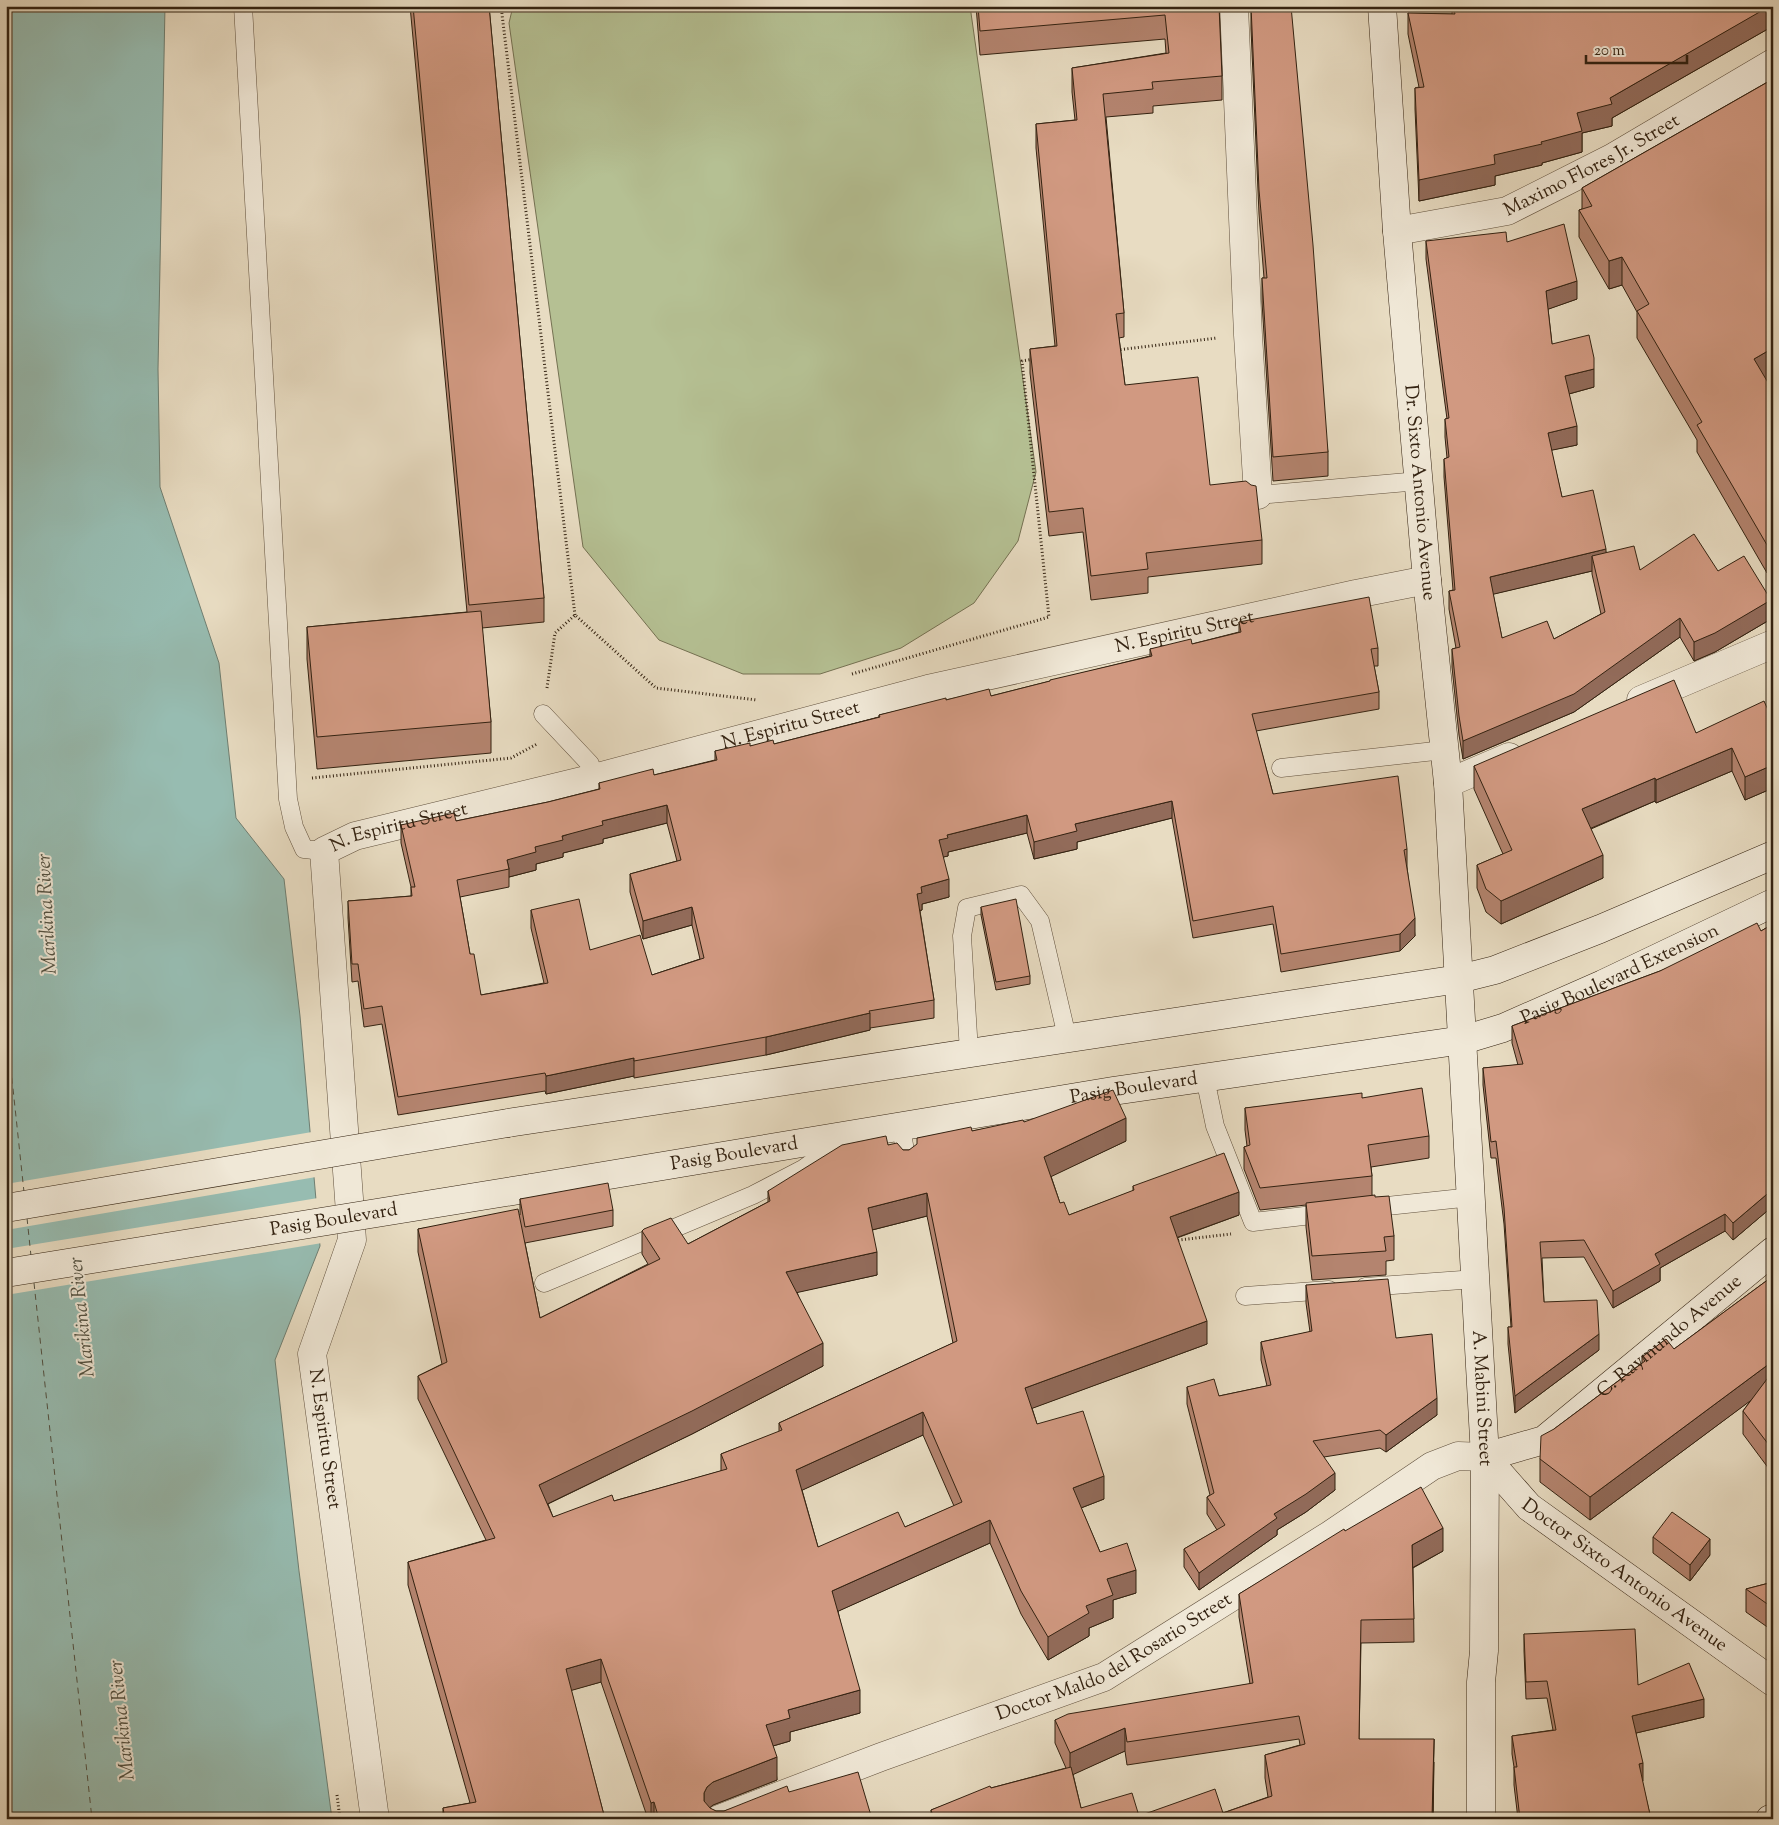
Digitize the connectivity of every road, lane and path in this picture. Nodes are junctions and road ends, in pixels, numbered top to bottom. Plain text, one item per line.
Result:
1 (243, 6) edge
2 (502, 6) edge
3 (1234, 6) edge
4 (1382, 6) edge
5 (1773, 63) edge
6 (1397, 231) junction
7 (1248, 334) junction
8 (1110, 350) edge
9 (1042, 358) edge
10 (1419, 480) junction
11 (1258, 495) joint
12 (1427, 580) junction
13 (575, 615) junction
14 (1772, 649) edge
15 (844, 676) dead end
16 (760, 701) dead end
17 (1617, 710) edge
18 (544, 714) joint
19 (560, 732) junction
20 (1528, 748) edge
21 (1444, 750) junction
22 (1281, 768) dead end
23 (312, 778) dead end
24 (594, 778) junction
25 (1448, 783) junction
26 (324, 851) junction
27 (1773, 855) edge
28 (1773, 903) edge
29 (1459, 979) junction
30 (1067, 1037) junction
31 (1463, 1040) junction
32 (969, 1052) junction
33 (1205, 1078) junction
34 (900, 1127) junction
35 (848, 1136) junction
36 (907, 1163) edge
37 (1472, 1197) junction
38 (6, 1208) edge
39 (1179, 1240) edge
40 (1171, 1244) edge
41 (1773, 1251) edge
42 (6, 1273) edge
43 (1476, 1279) junction
44 (544, 1283) dead end
45 (1245, 1296) dead end
46 (1485, 1457) junction
47 (1773, 1682) edge
48 (375, 1819) edge
49 (719, 1819) edge
50 (1481, 1819) edge

1 - 26 lane
2 - 13 path
3 - 7 main road
4 - 6 main road, Dr. Sixto Antonio Avenue
5 - 6 main road, Maximo Flores Jr. Street
6 - 10 main road, Dr. Sixto Antonio Avenue
7 - 8 path
7 - 11 main road
9 - 15 path
10 - 11 lane
10 - 12 main road, Dr. Sixto Antonio Avenue
12 - 21 main road, Dr. Sixto Antonio Avenue
12 - 24 main road, N. Espiritu Street
13 - 16 path
13 - 18 path
14 - 17 main road
18 - 19 lane
19 - 23 path
19 - 24 lane
20 - 25 main road
21 - 22 lane
21 - 25 main road, Dr. Sixto Antonio Avenue
24 - 26 main road, N. Espiritu Street
25 - 29 main road, Dr. Sixto Antonio Avenue
26 - 48 main road, N. Espiritu Street
27 - 29 main road
28 - 31 main road, Pasig Boulevard Extension
29 - 30 main road
29 - 31 main road, A. Mabini Street
30 - 32 main road
30 - 32 lane
31 - 33 main road, Pasig Boulevard
31 - 37 main road, A. Mabini Street
32 - 38 main road, bridge
33 - 34 main road, Pasig Boulevard
33 - 37 lane
34 - 35 main road, Pasig Boulevard
34 - 36 lane
35 - 42 main road, Pasig Boulevard, bridge
35 - 44 lane
37 - 43 main road, A. Mabini Street
39 - 40 path
41 - 46 main road, C. Raymundo Avenue
43 - 45 lane
43 - 46 main road, A. Mabini Street
46 - 47 main road, Doctor Sixto Antonio Avenue
46 - 49 main road, Doctor Maldo del Rosario Street
46 - 50 main road, A. Mabini Street

